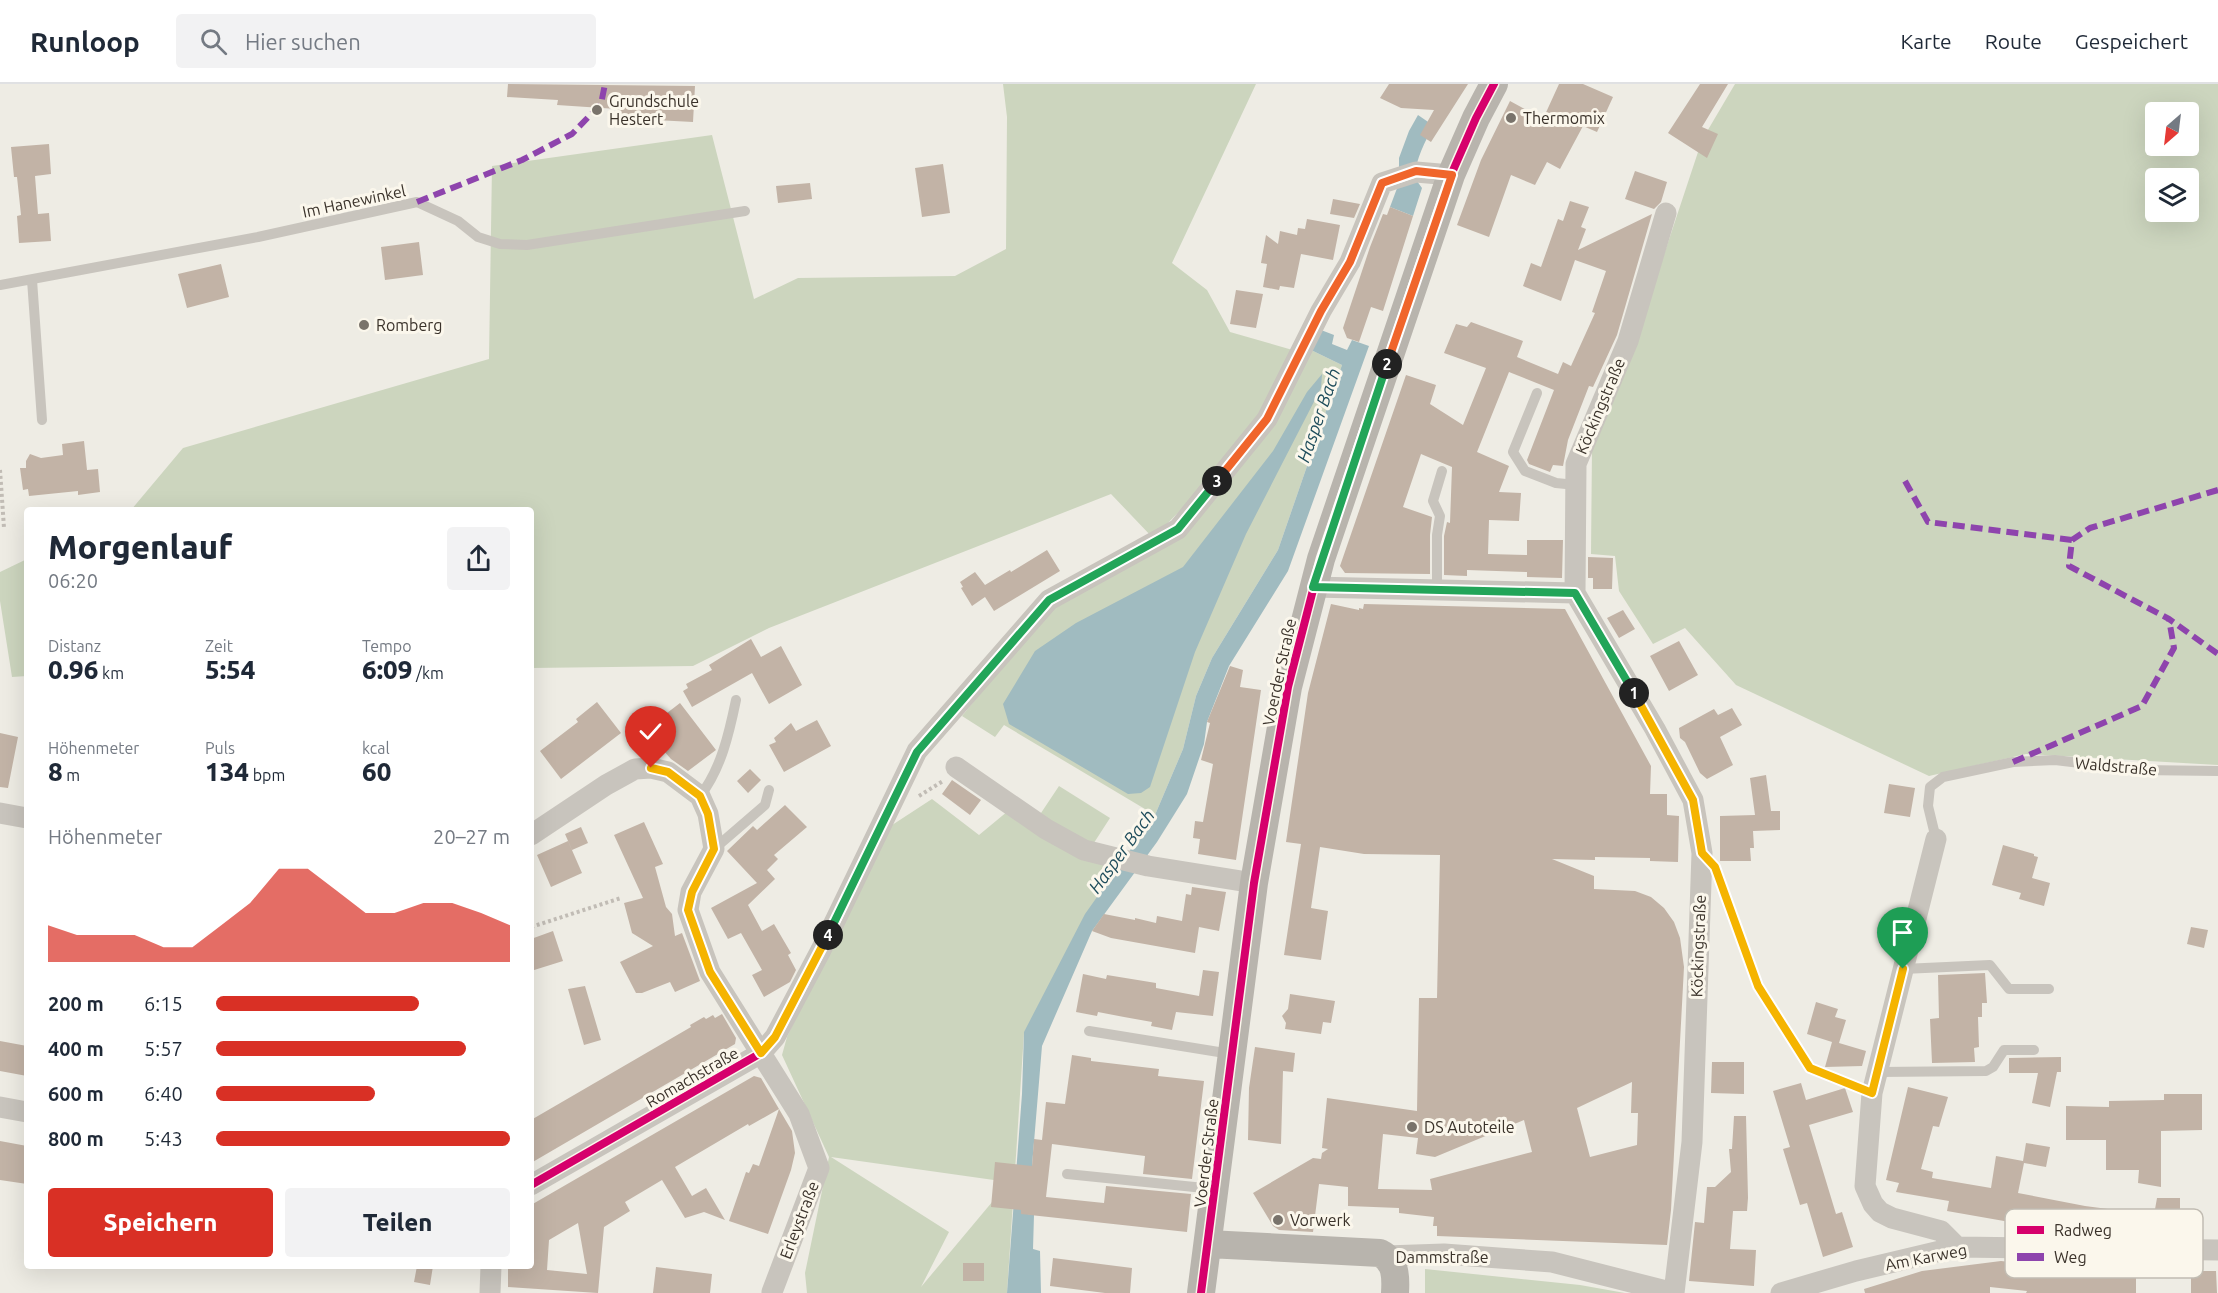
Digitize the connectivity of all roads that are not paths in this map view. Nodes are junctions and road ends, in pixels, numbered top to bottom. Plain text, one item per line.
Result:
1 (1494, 84) edge
2 (1452, 175) junction
3 (745, 211) dead end
4 (1666, 213) dead end
5 (32, 280) junction
6 (0, 285) edge
7 (1537, 393) dead end
8 (42, 420) dead end
9 (1442, 471) dead end
10 (1576, 485) junction
11 (1313, 587) junction
12 (1437, 590) junction
13 (1575, 593) junction
14 (736, 700) dead end
15 (956, 767) dead end
16 (2218, 771) edge
17 (769, 790) dead end
18 (700, 796) junction
19 (0, 813) edge
20 (24, 817) edge
21 (534, 834) edge
22 (1936, 840) joint
23 (714, 849) junction
24 (1254, 883) junction
25 (1903, 969) junction
26 (2049, 990) dead end
27 (1089, 1031) dead end
28 (2034, 1050) dead end
29 (761, 1053) junction
30 (1233, 1054) junction
31 (1878, 1072) junction
32 (0, 1107) edge
33 (24, 1111) edge
34 (1067, 1174) dead end
35 (534, 1183) edge
36 (1215, 1190) junction
37 (1208, 1244) junction
38 (1957, 1247) junction
39 (2005, 1248) edge
40 (2203, 1250) edge
41 (2218, 1250) edge
42 (1386, 1256) junction
43 (491, 1269) edge
44 (772, 1292) edge
45 (490, 1293) edge
46 (1201, 1293) edge
47 (1395, 1293) edge
48 (1674, 1293) edge
49 (1781, 1293) edge

1 - 2 main road, Voerder Straße
2 - 11 main road, Voerder Straße
2 - 29 street, Romachstraße
3 - 5 lane, Im Hanewinkel
4 - 10 street, Köckingstraße
5 - 6 lane, Im Hanewinkel
5 - 8 lane
7 - 10 lane
9 - 12 lane
10 - 13 street, Köckingstraße
11 - 12 street
11 - 24 main road, Voerder Straße
12 - 13 street
13 - 48 street, Köckingstraße
14 - 18 lane
15 - 24 street
16 - 22 lane, Waldstraße
17 - 23 lane, Romachstraße
18 - 21 street
18 - 23 street
19 - 20 street
22 - 25 street
23 - 29 street, Romachstraße
24 - 30 main road, Voerder Straße
25 - 26 lane
25 - 31 street
27 - 30 lane
28 - 31 lane
29 - 35 street, Romachstraße
29 - 44 street, Erleystraße
30 - 36 main road, Voerder Straße
31 - 38 street
32 - 33 street
34 - 36 lane
36 - 37 main road, Voerder Straße
37 - 42 main road, Dammstraße
37 - 46 main road, Voerder Straße
38 - 39 street, Am Karweg
38 - 49 street, Am Karweg
40 - 41 street, Am Karweg
42 - 47 main road
42 - 48 street, Dammstraße
43 - 45 street

